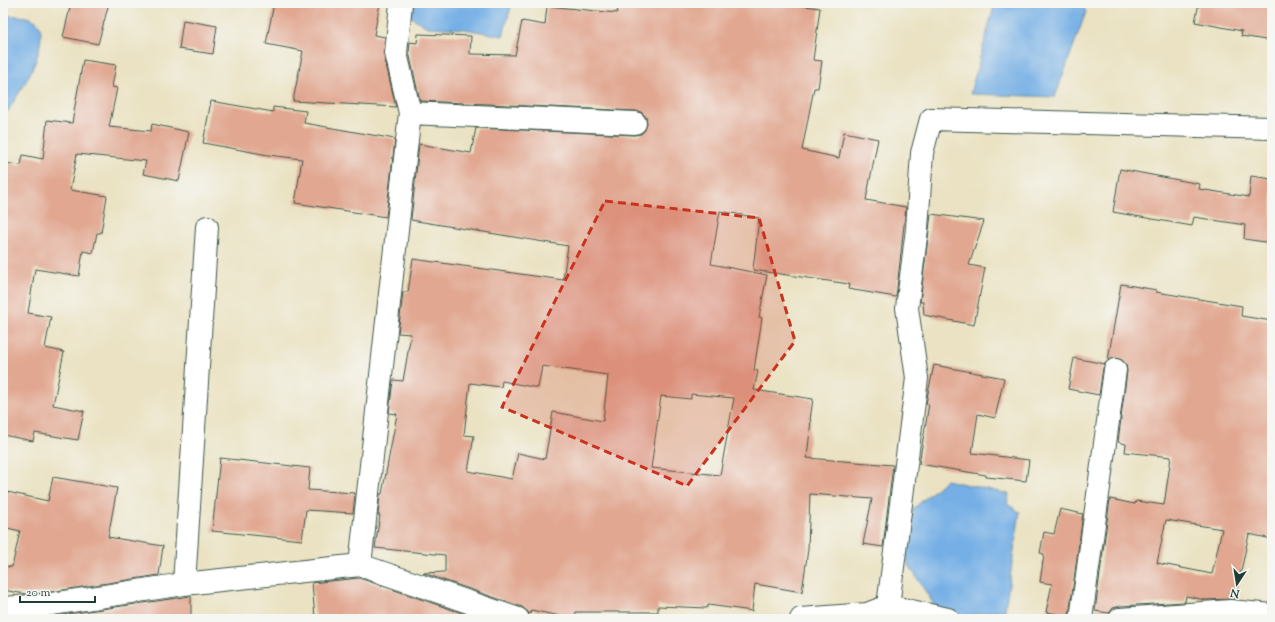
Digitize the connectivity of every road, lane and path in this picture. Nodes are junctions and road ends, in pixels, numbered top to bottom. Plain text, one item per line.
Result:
1 (402, 3) edge
2 (410, 112) junction
3 (635, 123) dead end
4 (1272, 128) edge
5 (207, 227) dead end
6 (1115, 370) dead end
7 (360, 565) junction
8 (184, 584) junction
9 (888, 606) junction
10 (3, 608) edge
11 (1272, 615) edge
12 (518, 619) edge
13 (801, 619) edge
14 (808, 619) edge
15 (948, 619) edge
16 (1081, 619) edge
17 (1120, 619) edge

1 - 2 street
2 - 3 street
2 - 7 street
4 - 9 street
5 - 8 street
6 - 16 street
7 - 8 street
7 - 12 street
8 - 10 street
9 - 14 street
9 - 15 street
11 - 17 street
13 - 14 street

